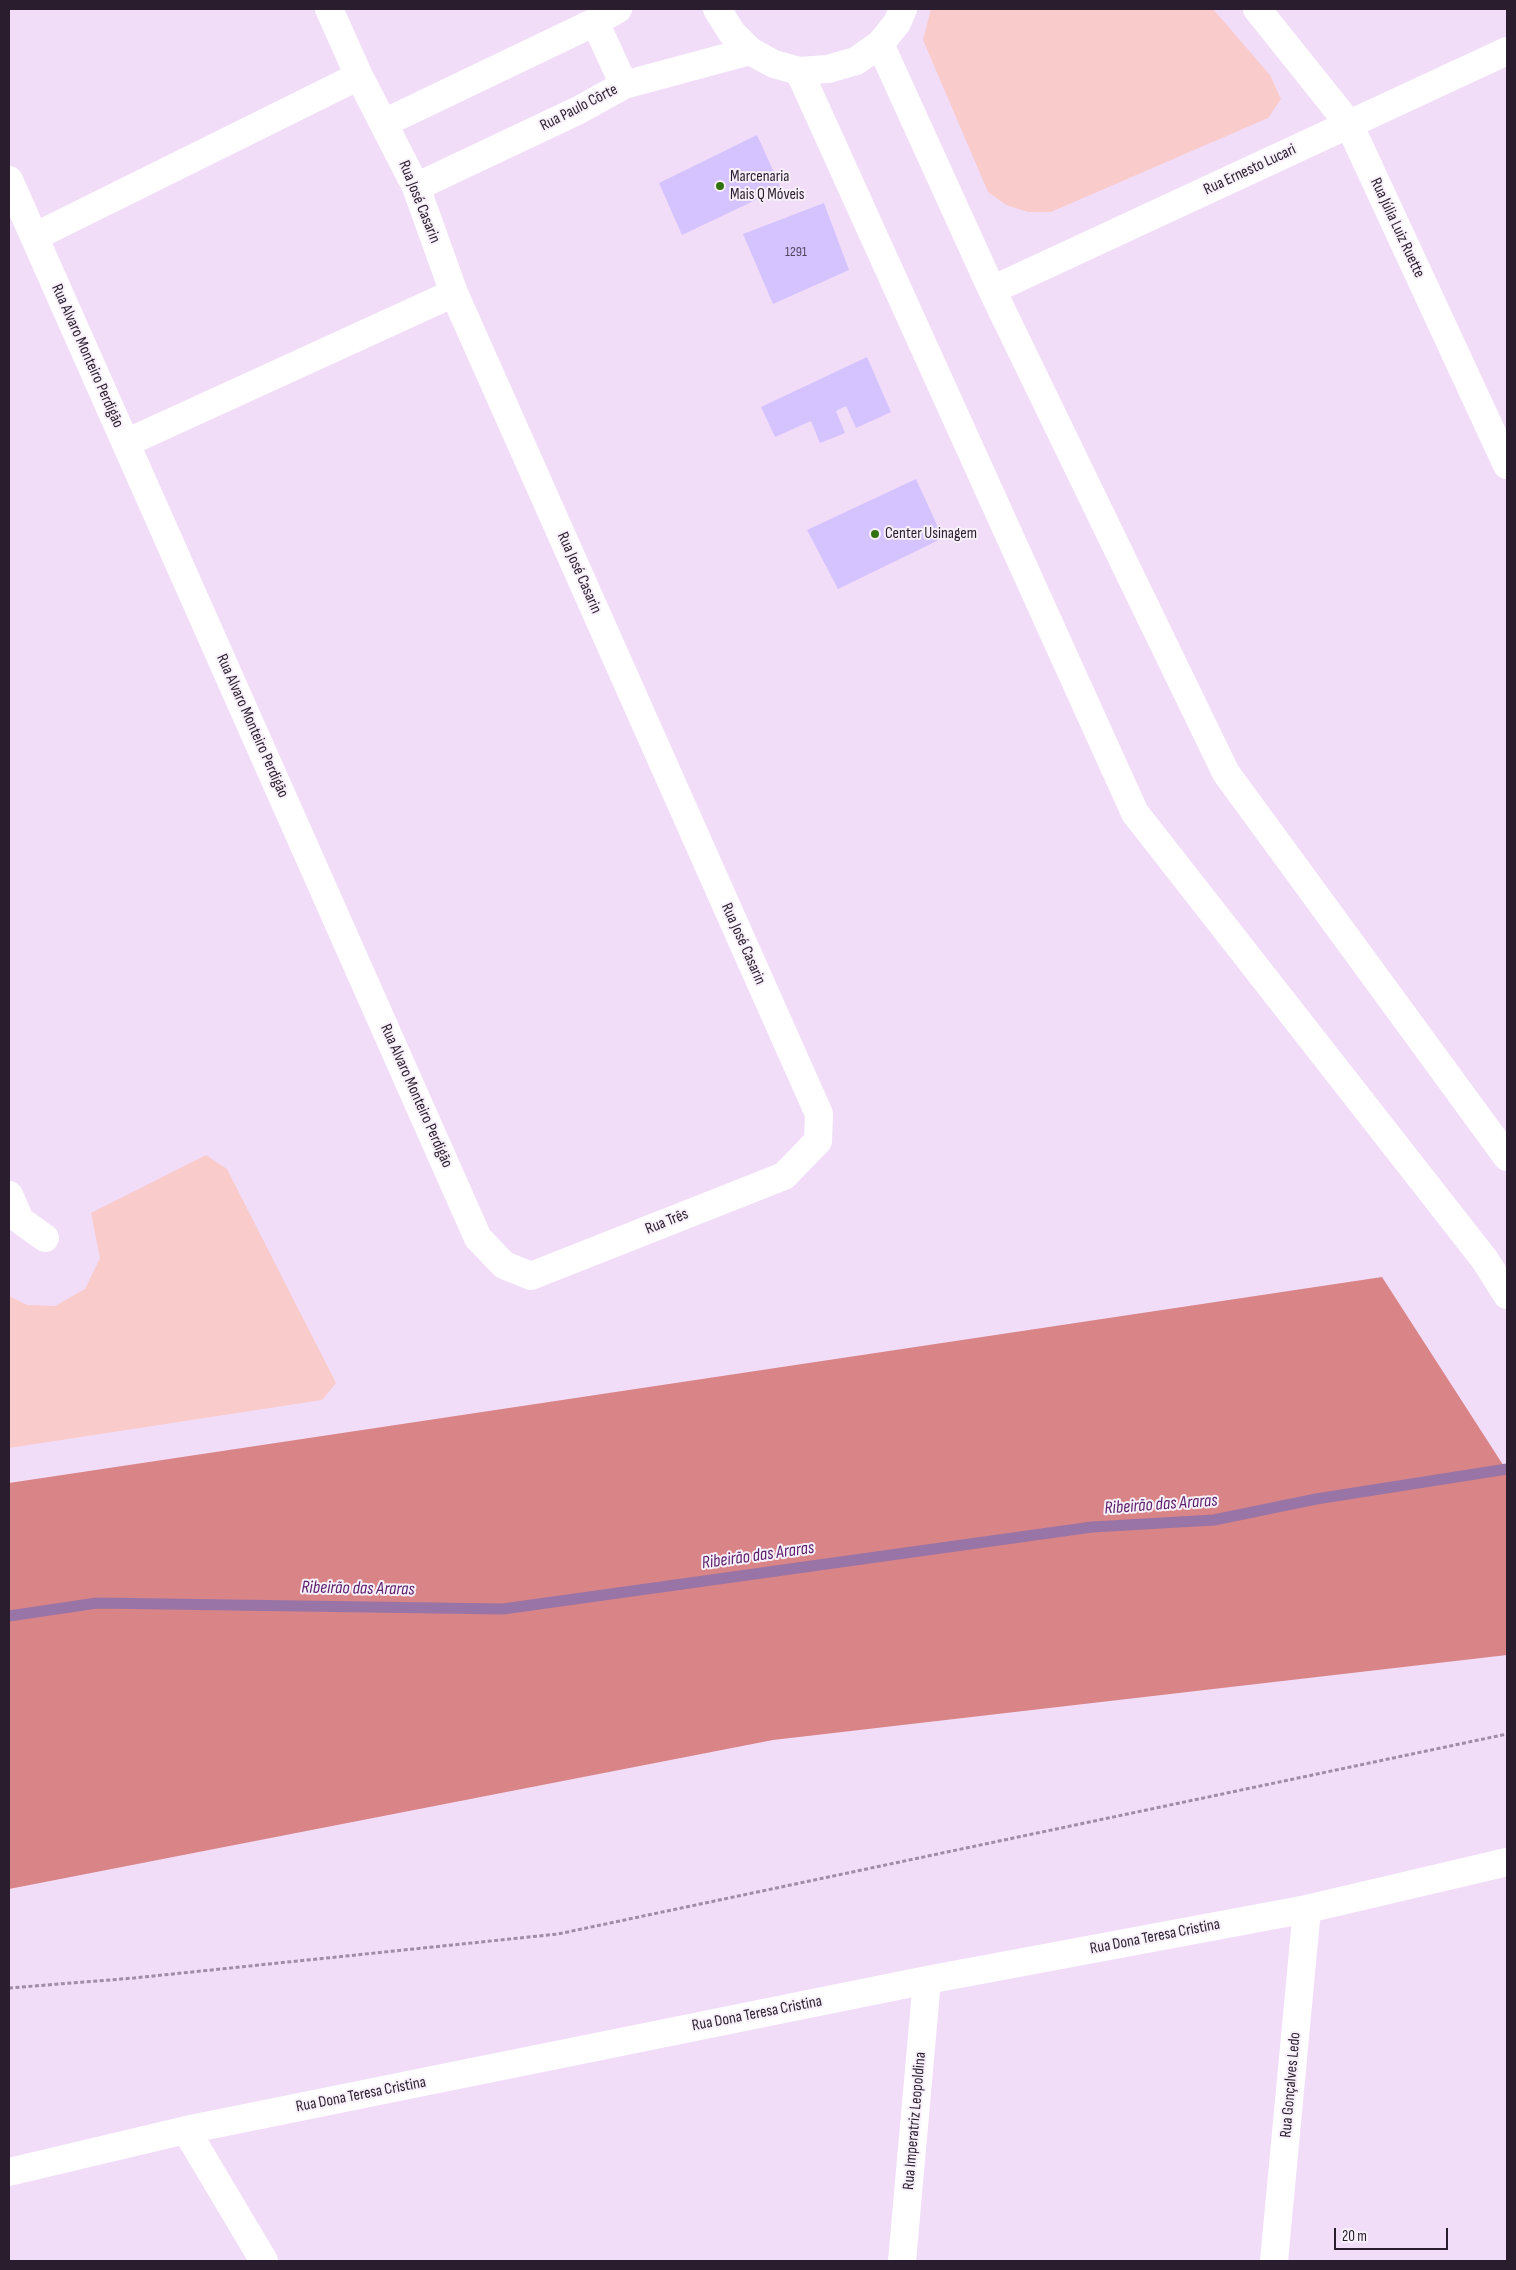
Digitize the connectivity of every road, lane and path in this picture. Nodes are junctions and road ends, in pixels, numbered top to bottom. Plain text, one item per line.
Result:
1 (329, 9) edge
2 (618, 9) edge
3 (717, 9) edge
4 (903, 9) edge
5 (1257, 9) edge
6 (595, 22) junction
7 (880, 44) junction
8 (750, 51) junction
9 (1507, 51) edge
10 (799, 71) junction
11 (358, 76) junction
12 (624, 85) junction
13 (384, 123) junction
14 (1349, 124) junction
15 (9, 180) edge
16 (416, 187) junction
17 (34, 237) junction
18 (992, 290) junction
19 (454, 293) junction
20 (126, 443) junction
21 (1507, 465) edge
22 (818, 1141) joint
23 (1507, 1157) edge
24 (9, 1196) edge
25 (45, 1238) dead end
26 (504, 1265) joint
27 (1507, 1296) edge
28 (1507, 1734) edge
29 (1507, 1862) edge
30 (1307, 1909) junction
31 (927, 1980) junction
32 (9, 1988) edge
33 (186, 2130) junction
34 (9, 2172) edge
35 (264, 2261) edge
36 (902, 2261) edge
37 (1274, 2261) edge

1 - 11 street, Rua José Casarin
2 - 6 street
3 - 8 street
4 - 7 street
5 - 14 street, Rua Júlia Luiz Ruette
6 - 12 street
6 - 13 street
7 - 10 street
7 - 18 street
8 - 10 street
8 - 12 street, Rua Paulo Côrte
9 - 14 street, Rua Ernesto Lucari
10 - 27 street
11 - 13 street, Rua José Casarin
11 - 17 street
12 - 16 street, Rua Paulo Côrte
13 - 16 street, Rua José Casarin
14 - 18 street, Rua Ernesto Lucari
14 - 21 street, Rua Júlia Luiz Ruette
15 - 17 street, Rua Alvaro Monteiro Perdigão
16 - 19 street, Rua José Casarin
17 - 20 street, Rua Alvaro Monteiro Perdigão
18 - 23 street
19 - 20 street
19 - 22 street, Rua José Casarin
20 - 26 street, Rua Alvaro Monteiro Perdigão
22 - 26 street, Rua Três
24 - 25 street
28 - 32 path
29 - 30 street, Rua Dona Teresa Cristina
30 - 31 street, Rua Dona Teresa Cristina
30 - 37 street, Rua Gonçalves Ledo
31 - 33 street, Rua Dona Teresa Cristina
31 - 36 street, Rua Imperatriz Leopoldina
33 - 34 street, Rua Dona Teresa Cristina
33 - 35 street

